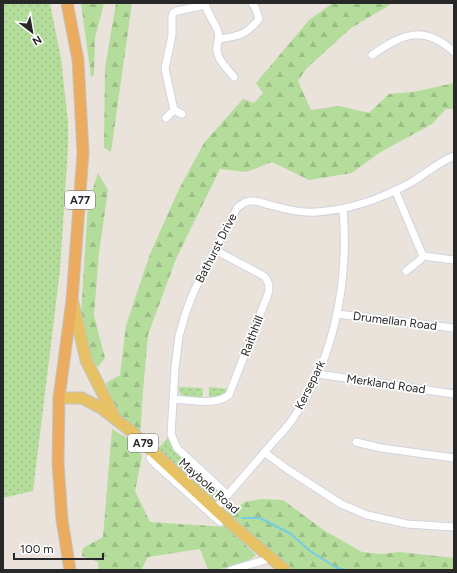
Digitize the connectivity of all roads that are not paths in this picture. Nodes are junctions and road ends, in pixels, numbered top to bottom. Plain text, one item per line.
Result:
1 (67, 3) edge
2 (252, 3) edge
3 (205, 4) edge
4 (219, 39) junction
5 (454, 52) edge
6 (372, 55) dead end
7 (234, 77) dead end
8 (174, 110) junction
9 (182, 114) dead end
10 (166, 118) dead end
11 (453, 158) edge
12 (395, 190) junction
13 (343, 209) junction
14 (215, 250) junction
15 (423, 256) junction
16 (454, 260) edge
17 (406, 271) dead end
18 (72, 300) junction
19 (337, 314) junction
20 (454, 328) edge
21 (318, 374) junction
22 (454, 394) edge
23 (59, 398) junction
24 (173, 399) junction
25 (116, 420) junction
26 (356, 442) dead end
27 (264, 452) junction
28 (154, 453) junction
29 (454, 458) edge
30 (228, 494) junction
31 (215, 509) junction
32 (224, 518) junction
33 (454, 527) edge
34 (272, 558) junction
35 (70, 570) edge
36 (231, 570) edge
37 (285, 570) edge

1 - 18 highway, A77
2 - 4 street
3 - 4 street
3 - 8 street
4 - 7 street
5 - 6 street
8 - 9 street
8 - 10 street
11 - 12 street, Bathurst Drive
12 - 13 street, Bathurst Drive
12 - 15 street
13 - 14 street, Bathurst Drive
13 - 19 street, Kersepark
14 - 24 street, Bathurst Drive
14 - 24 street, Raithhill
15 - 16 street
15 - 17 street
18 - 23 highway, A77
18 - 25 main road, Maybole Road / A79
19 - 20 street, Drumellan Road
19 - 21 street, Kersepark
21 - 22 street, Merkland Road
21 - 27 street, Kersepark
23 - 25 main road, Maybole Road / A79
23 - 35 highway, A77
24 - 30 street, Bathurst Drive
25 - 28 main road, Maybole Road / A79
26 - 29 street
27 - 30 street, Kersepark
27 - 33 street
28 - 31 main road, Maybole Road / A79
28 - 32 street
30 - 31 street, Kersepark
31 - 32 main road, Maybole Road / A79
32 - 34 main road, Maybole Road / A79
34 - 36 street
34 - 37 main road, Maybole Road / A79

